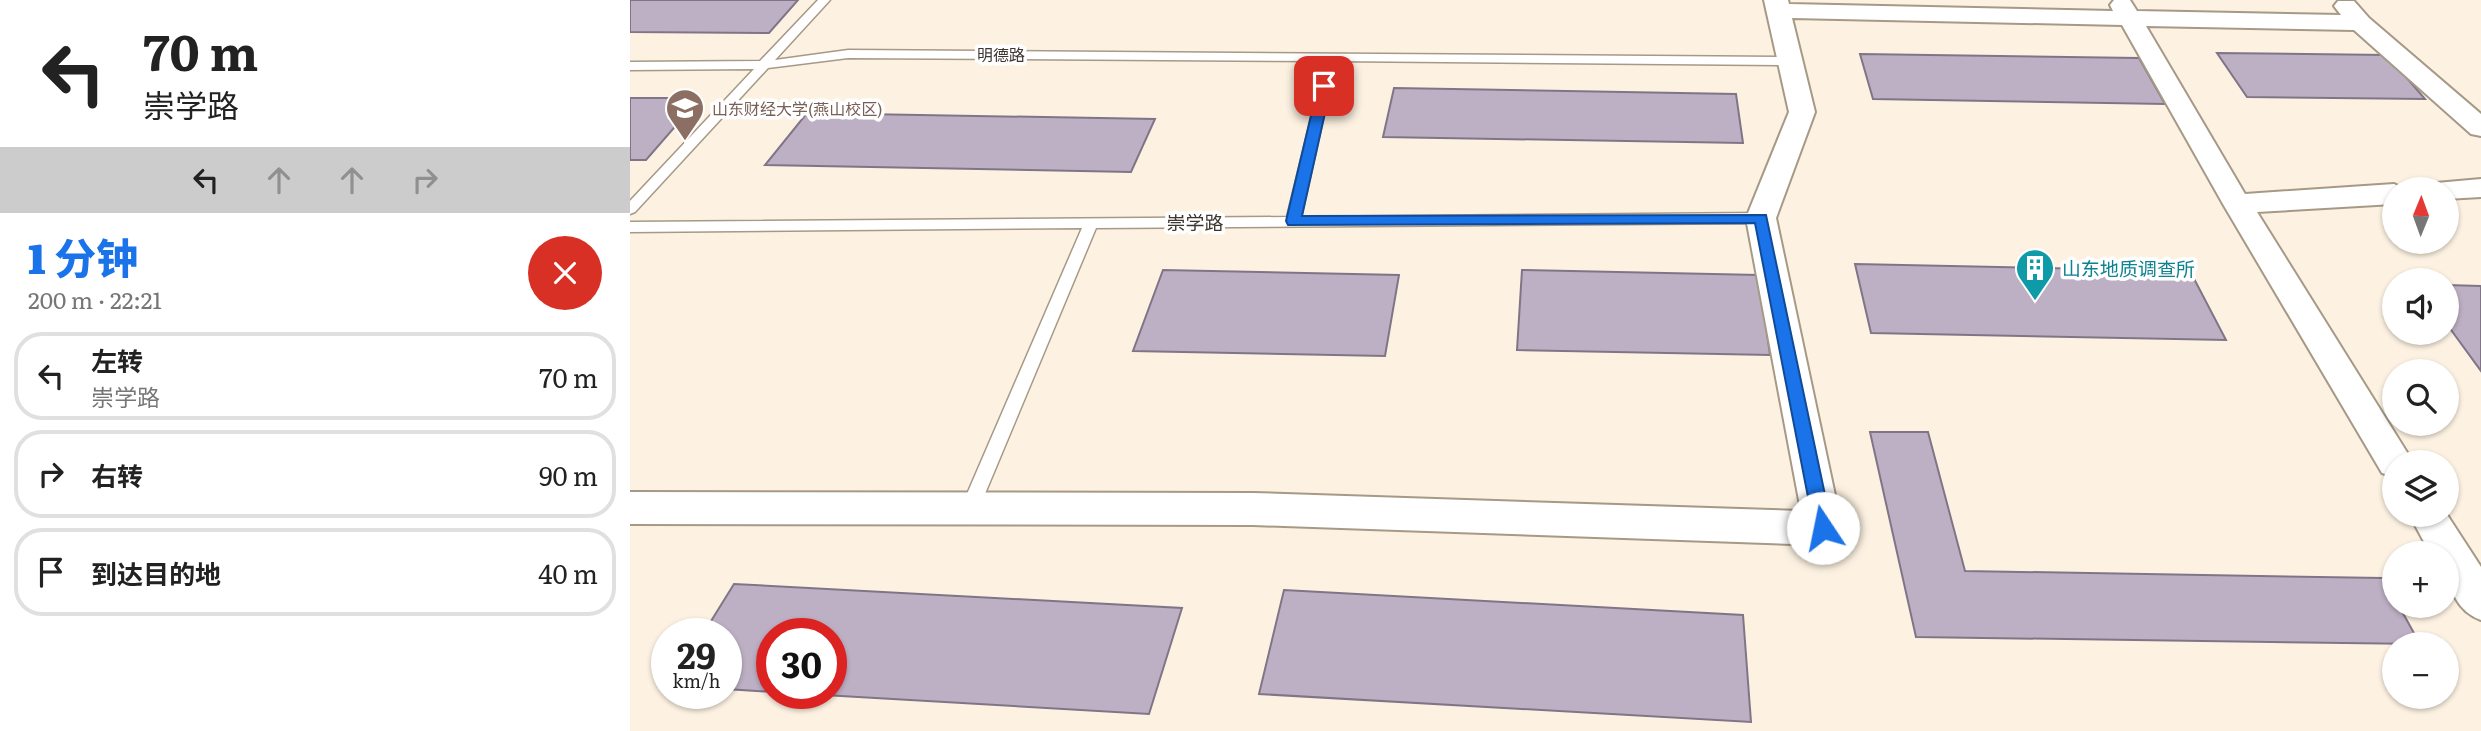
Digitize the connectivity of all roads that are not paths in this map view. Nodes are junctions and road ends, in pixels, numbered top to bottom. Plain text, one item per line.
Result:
1 (824, 0) edge
2 (2341, 0) edge
3 (1777, 5) edge
4 (2125, 10) edge
5 (2360, 23) junction
6 (1331, 59) junction
7 (1790, 61) junction
8 (763, 65) junction
9 (630, 66) edge
10 (2481, 128) edge
11 (2481, 188) edge
12 (2459, 189) edge
13 (2382, 195) edge
14 (2237, 204) junction
15 (630, 209) edge
16 (1761, 218) junction
17 (1293, 221) junction
18 (1091, 223) junction
19 (630, 227) edge
20 (2388, 450) edge
21 (630, 508) edge
22 (970, 508) junction
23 (2435, 527) edge
24 (2481, 602) edge

1 - 8 lane
2 - 5 street
3 - 4 street
3 - 7 street
4 - 5 street
4 - 14 street
5 - 10 street
6 - 7 lane, 明德路
6 - 8 lane, 明德路
6 - 17 lane
7 - 16 street
8 - 9 lane, 明德路
8 - 15 lane
11 - 12 street
13 - 14 street
14 - 20 street
16 - 17 lane, 崇学路
16 - 22 street
17 - 18 lane, 崇学路
18 - 19 lane, 崇学路
18 - 22 lane
21 - 22 street
23 - 24 street

